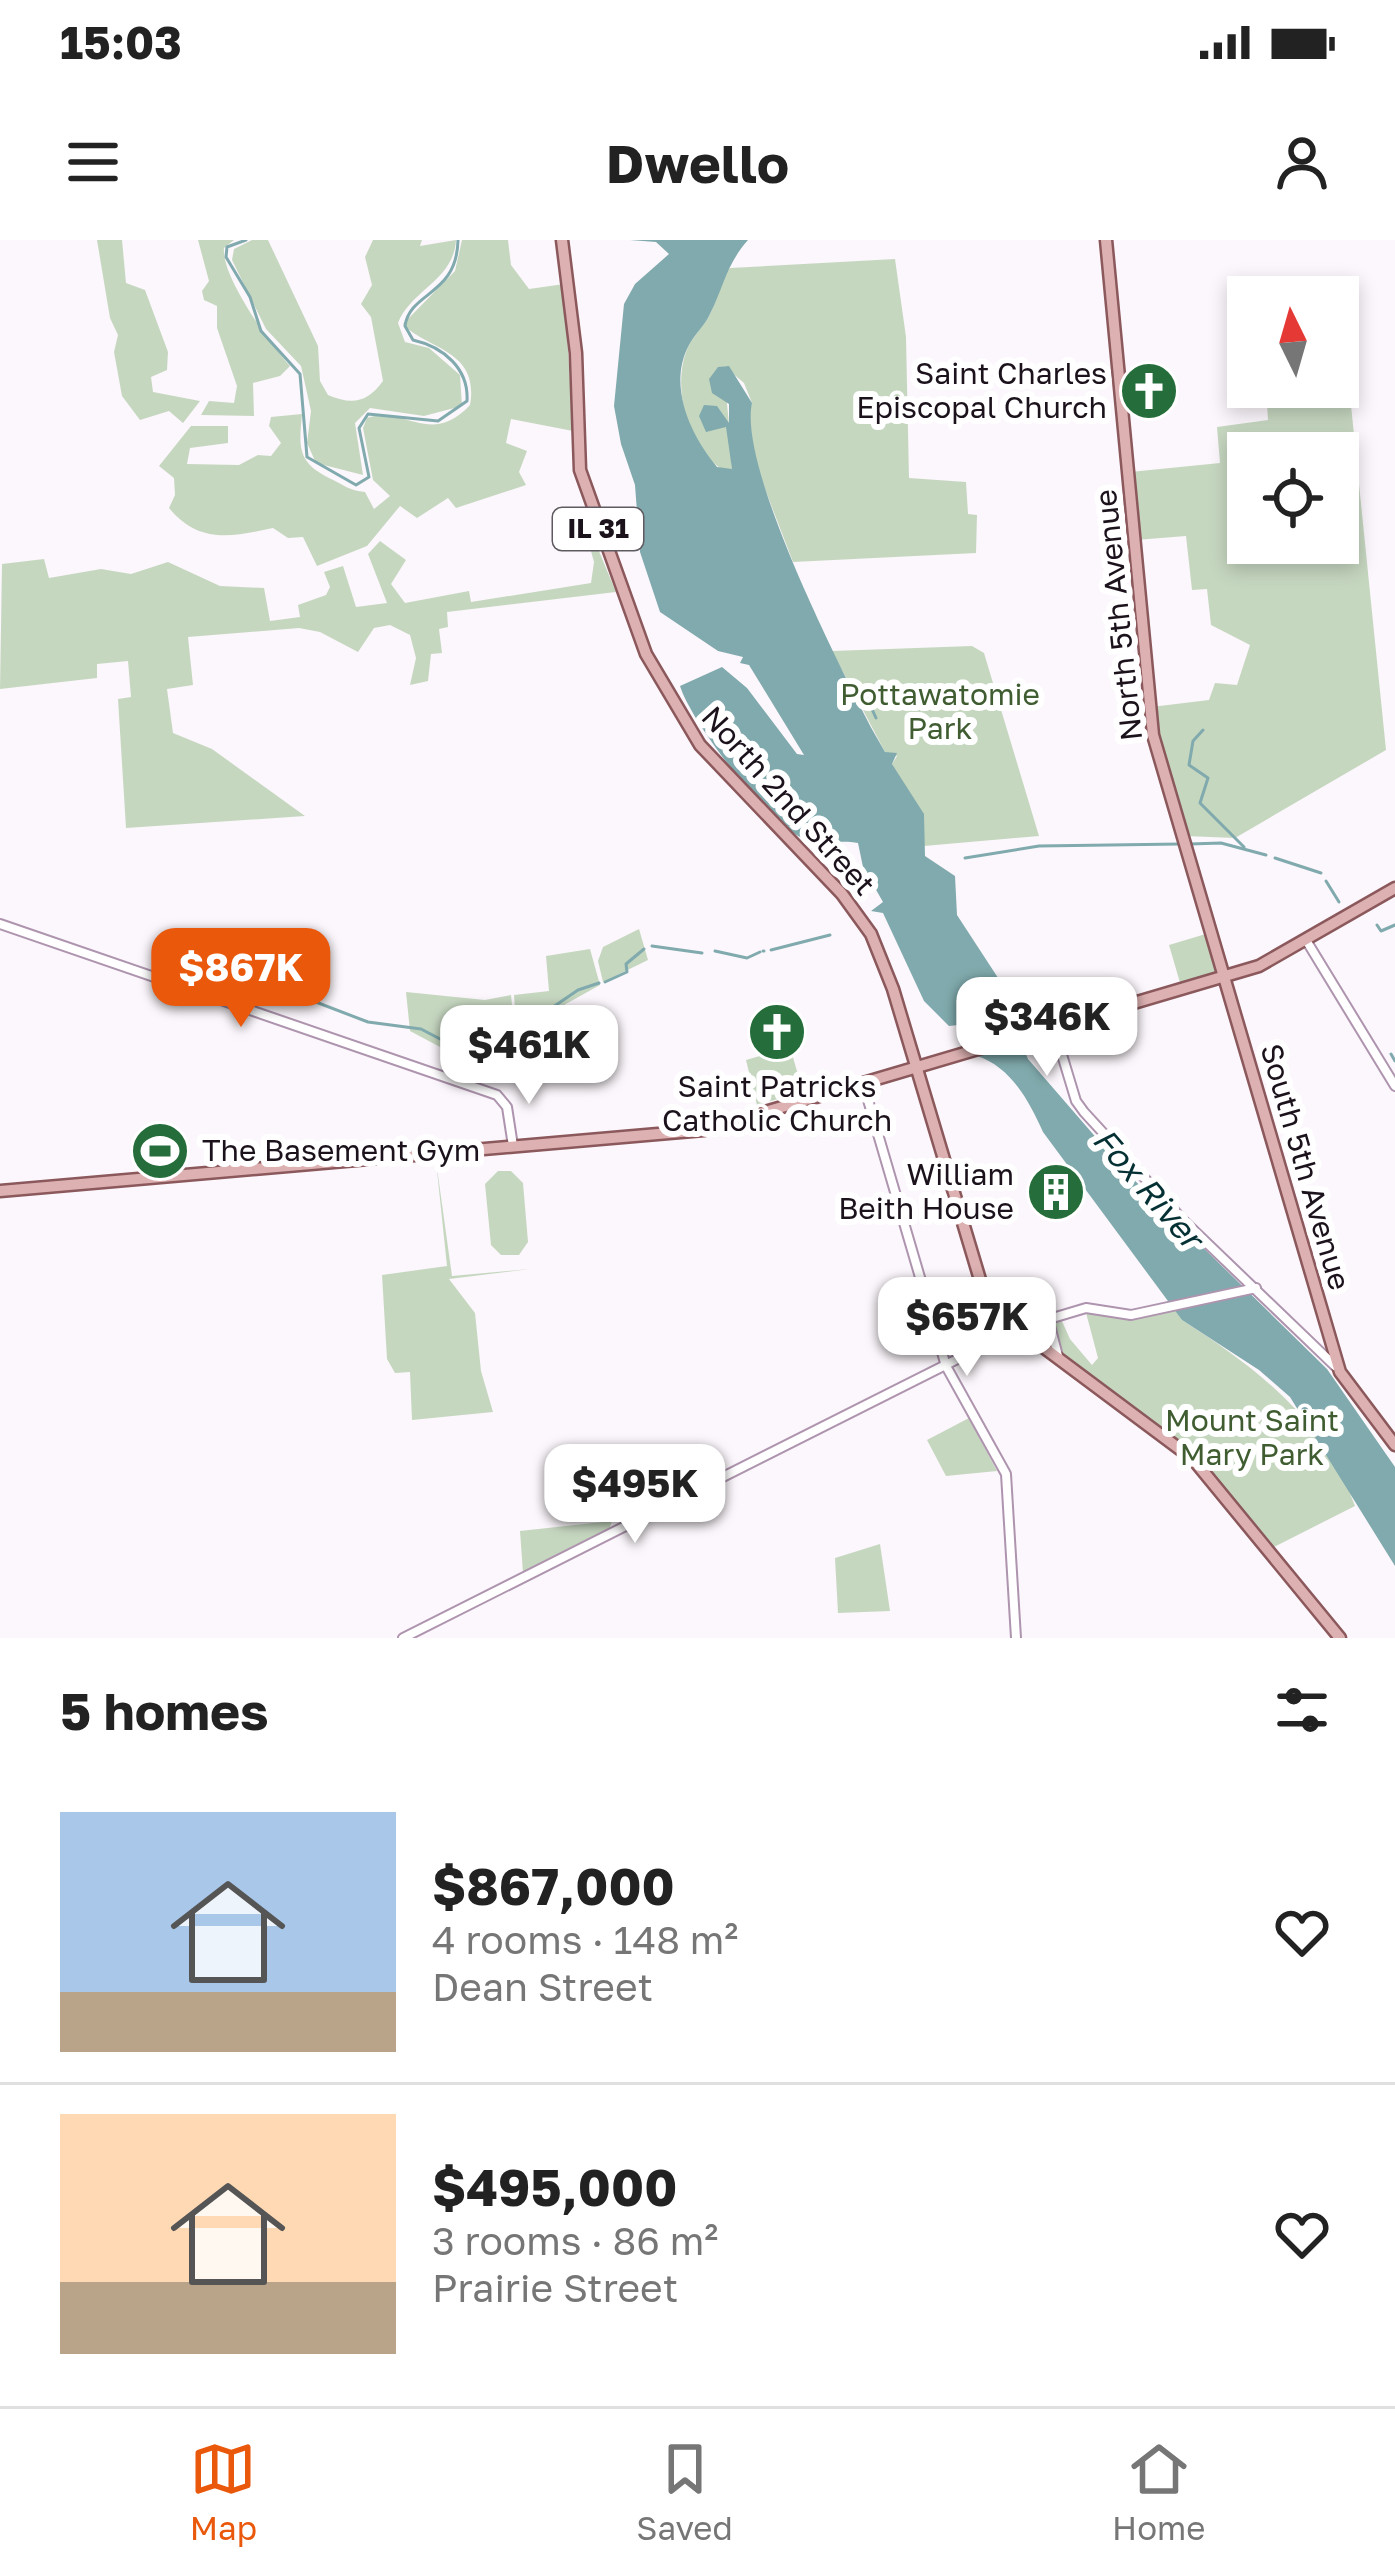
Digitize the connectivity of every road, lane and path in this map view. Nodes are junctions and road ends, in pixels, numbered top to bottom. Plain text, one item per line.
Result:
1 (562, 240) edge
2 (1106, 240) edge
3 (1395, 888) edge
4 (0, 924) edge
5 (1306, 940) junction
6 (1225, 975) junction
7 (1053, 1025) junction
8 (916, 1067) junction
9 (863, 1082) junction
10 (1395, 1086) edge
11 (513, 1146) junction
12 (0, 1191) edge
13 (1252, 1289) junction
14 (1048, 1318) junction
15 (1019, 1328) junction
16 (1058, 1357) junction
17 (946, 1366) junction
18 (1340, 1372) junction
19 (1395, 1445) edge
20 (404, 1638) edge
21 (1016, 1638) edge
22 (1340, 1638) edge

1 - 8 main road, North 2nd Street / IL 31
2 - 6 main road, North 5th Avenue
3 - 5 main road
4 - 11 street
5 - 6 main road
5 - 10 street
6 - 7 main road
6 - 18 main road, South 5th Avenue
7 - 8 main road
7 - 13 street
8 - 9 main road
8 - 15 main road, IL 31
9 - 11 main road
9 - 17 street
11 - 12 main road
13 - 14 street
13 - 18 street
14 - 15 street
14 - 16 street
15 - 16 main road, IL 31
15 - 17 street
16 - 22 main road, IL 31
17 - 20 street
17 - 21 street
18 - 19 main road

